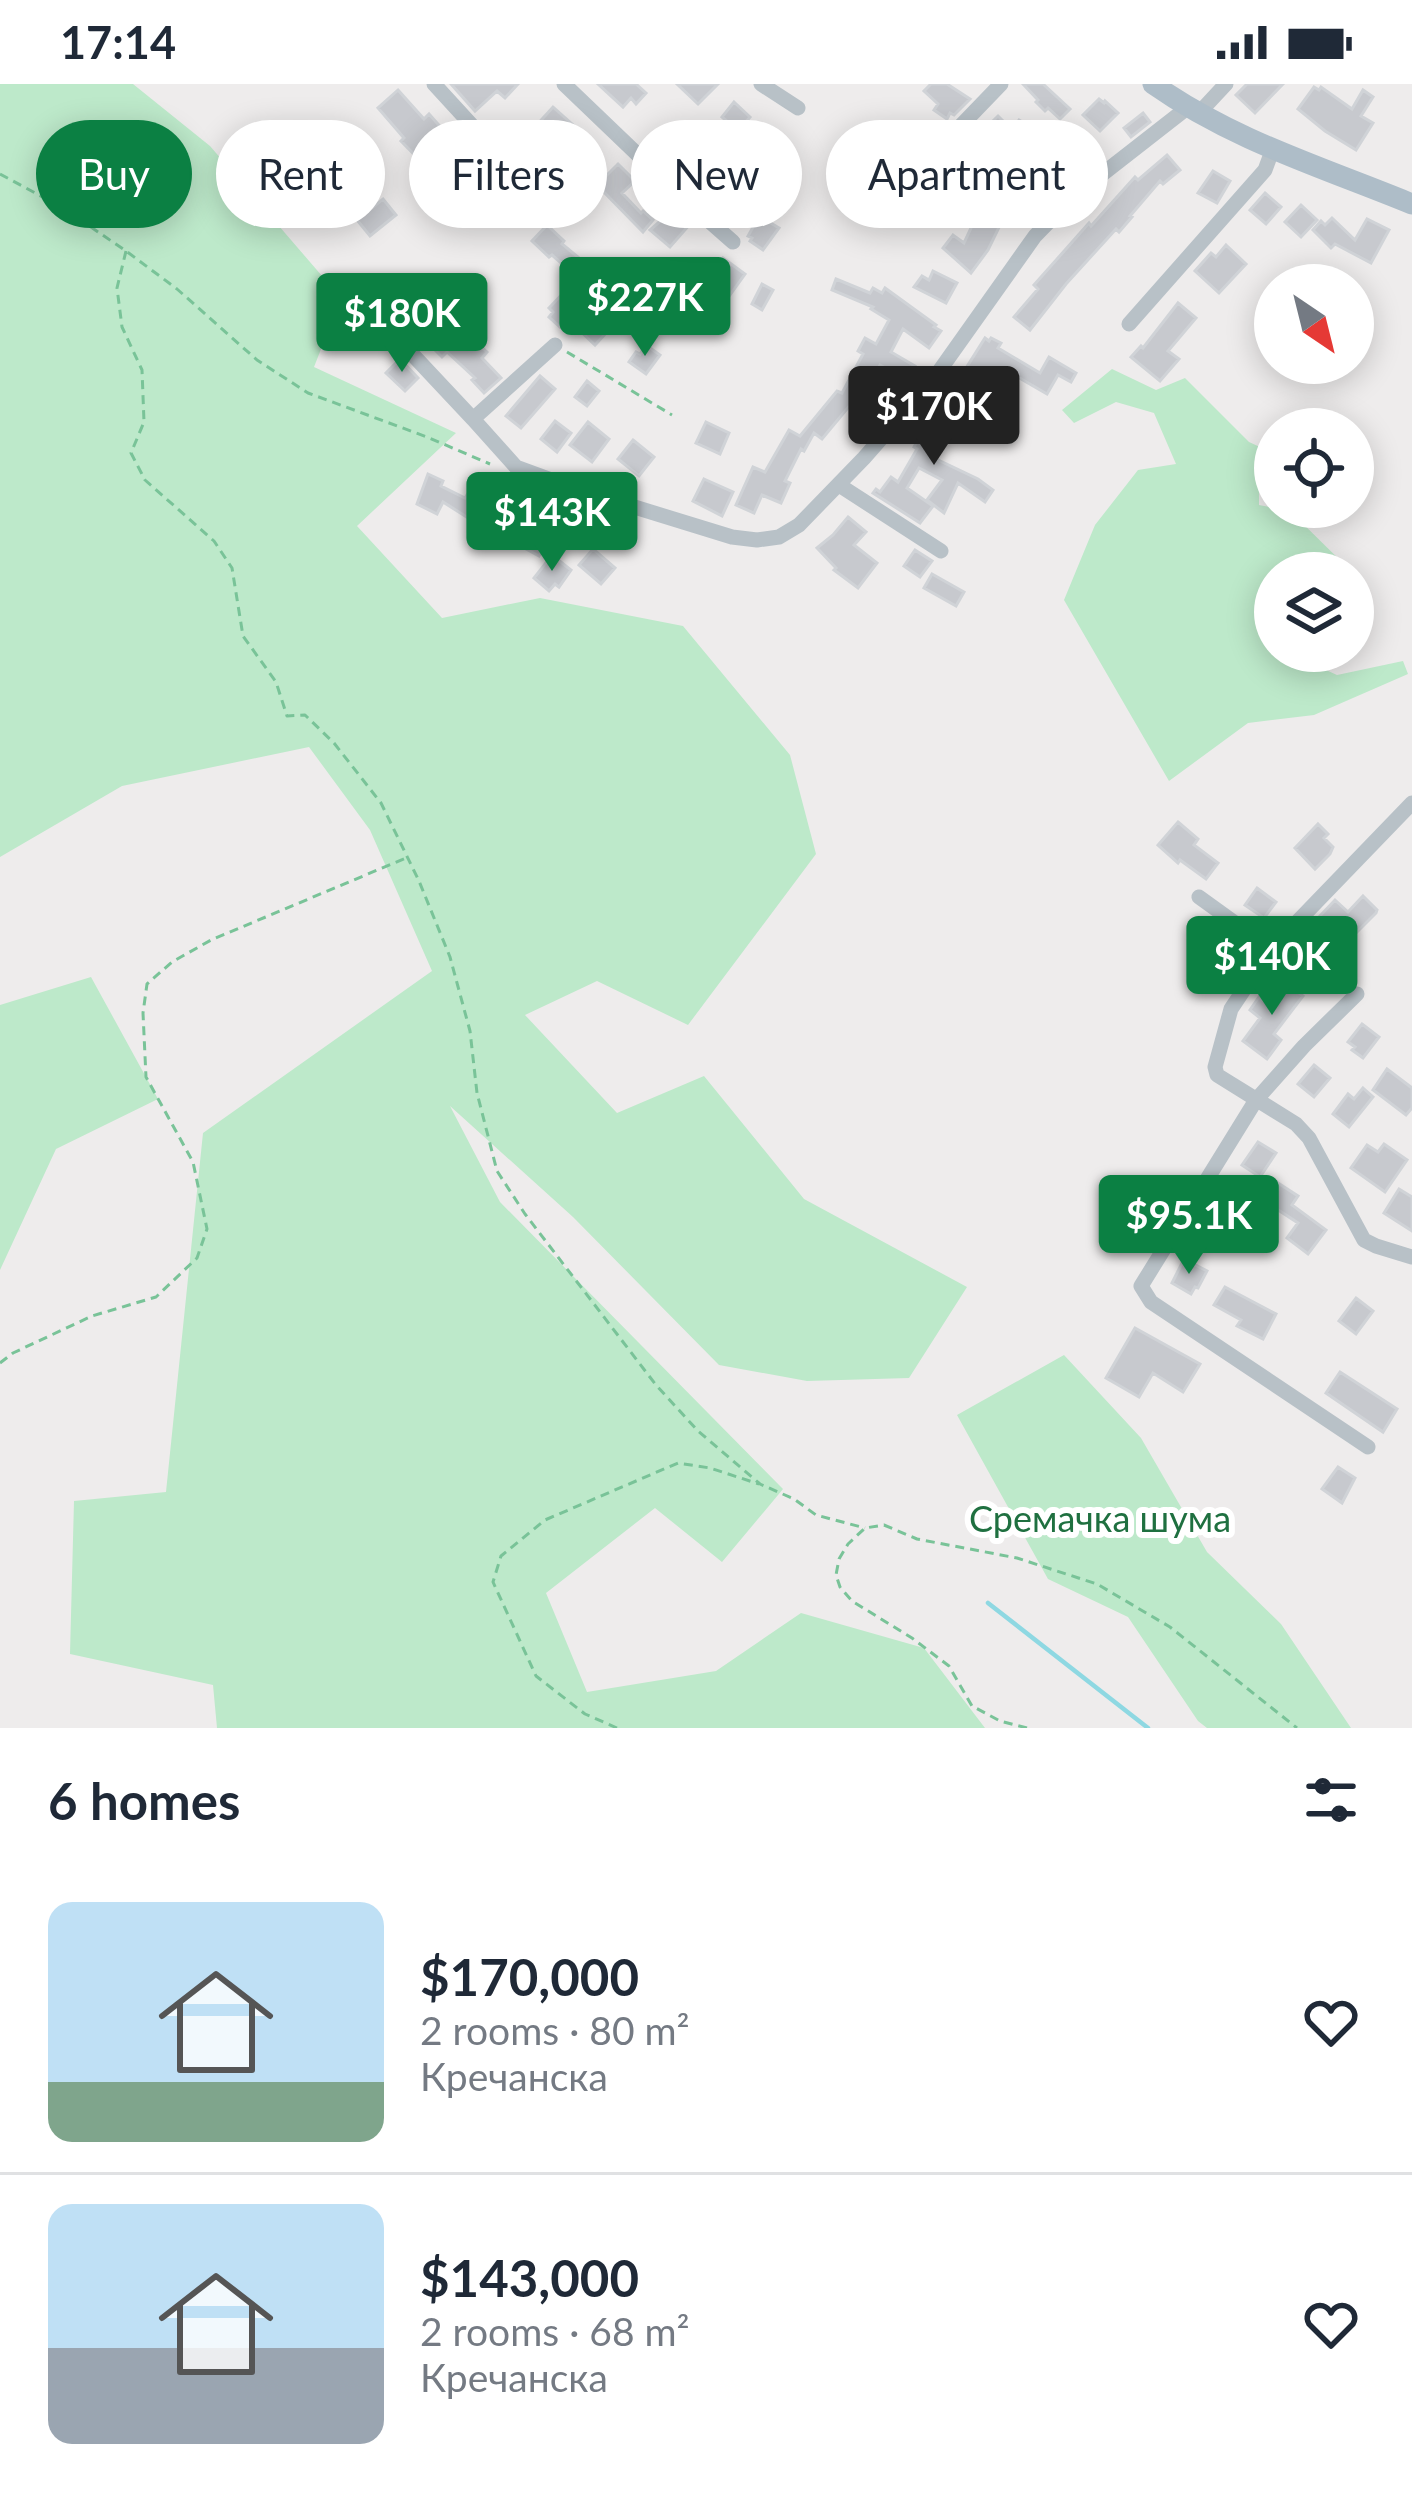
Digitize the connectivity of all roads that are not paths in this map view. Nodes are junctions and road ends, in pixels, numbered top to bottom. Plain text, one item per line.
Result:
1 (434, 84) edge
2 (564, 84) edge
3 (761, 84) edge
4 (1001, 84) edge
5 (1153, 84) edge
6 (1226, 84) edge
7 (798, 108) dead end
8 (1192, 111) junction
9 (467, 120) edge
10 (966, 120) edge
11 (1272, 151) junction
12 (1412, 204) edge
13 (733, 242) dead end
14 (352, 290) dead end
15 (1129, 324) dead end
16 (555, 345) road end
17 (473, 419) junction
18 (839, 485) junction
19 (941, 551) dead end
20 (1412, 803) edge
21 (1199, 897) dead end
22 (1271, 950) junction
23 (1357, 994) dead end
24 (1256, 1100) junction
25 (1412, 1257) edge
26 (1368, 1447) dead end

1 - 9 street
2 - 13 street
3 - 7 street
4 - 10 street
5 - 8 main road
6 - 8 street
8 - 11 main road
8 - 18 street
11 - 12 main road
11 - 15 street
14 - 17 street
16 - 17 street
17 - 18 street
18 - 19 street
20 - 22 street
21 - 22 street
22 - 24 street
23 - 24 street
24 - 25 street
24 - 26 street

